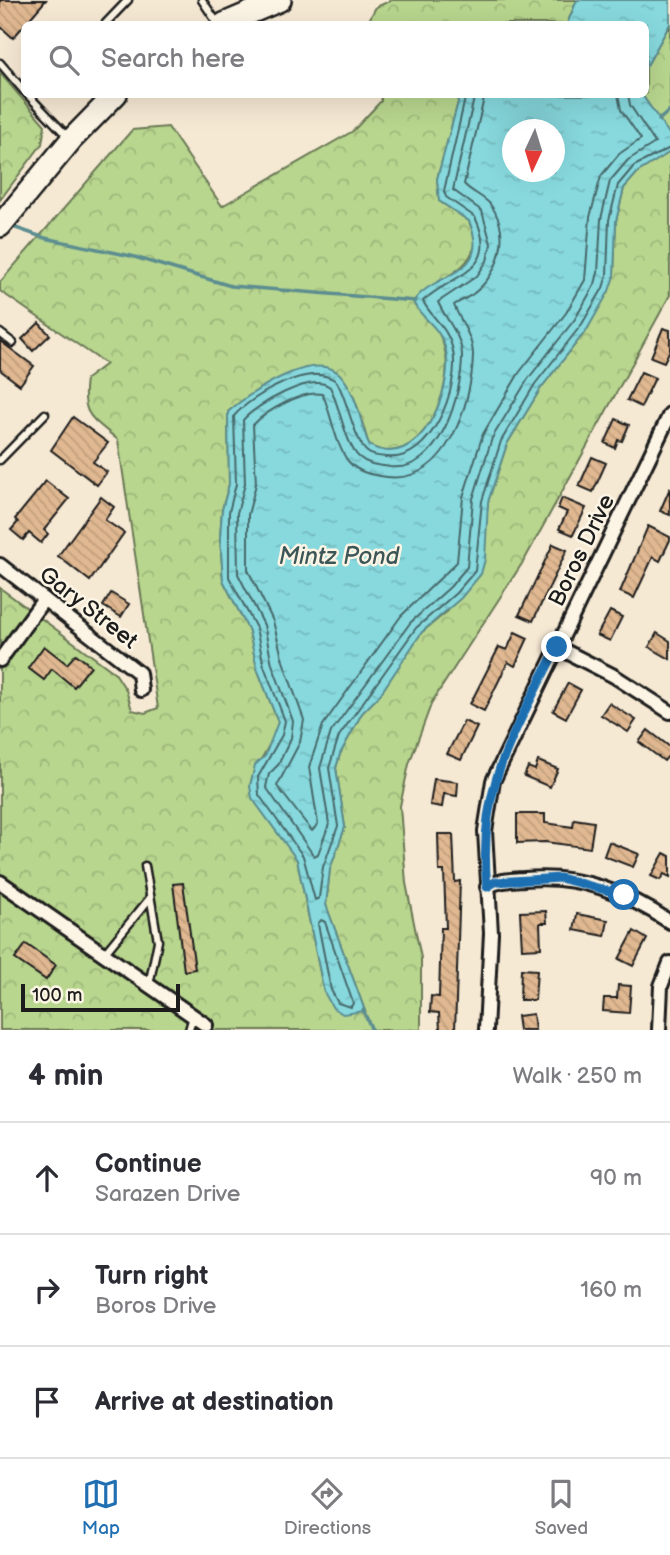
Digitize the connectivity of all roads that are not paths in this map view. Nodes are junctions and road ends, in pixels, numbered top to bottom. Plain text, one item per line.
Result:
1 (128, 0) edge
2 (202, 0) edge
3 (280, 0) edge
4 (108, 21) edge
5 (216, 21) edge
6 (231, 21) edge
7 (0, 63) edge
8 (21, 85) edge
9 (33, 98) edge
10 (112, 98) edge
11 (71, 140) junction
12 (0, 226) edge
13 (0, 333) edge
14 (13, 343) dead end
15 (45, 414) dead end
16 (670, 414) edge
17 (0, 460) edge
18 (0, 565) edge
19 (44, 598) junction
20 (557, 647) junction
21 (0, 660) edge
22 (141, 690) dead end
23 (670, 712) edge
24 (145, 866) dead end
25 (0, 882) edge
26 (487, 887) junction
27 (150, 898) junction
28 (670, 922) edge
29 (104, 954) junction
30 (670, 963) edge
31 (149, 985) junction
32 (193, 1016) junction
33 (206, 1025) dead end
34 (189, 1030) edge
35 (486, 1030) edge
36 (659, 1030) edge

1 - 4 lane
2 - 5 lane
3 - 6 main road
7 - 8 lane
9 - 11 lane
10 - 11 main road
11 - 12 main road
13 - 14 lane
15 - 17 lane
16 - 20 street, Boros Drive
18 - 19 street, Gary Street
19 - 21 street
19 - 22 street, Gary Street
20 - 23 street
20 - 26 street, Boros Drive
24 - 27 lane
25 - 29 street
26 - 28 street
26 - 35 street, Boros Drive
27 - 29 lane
27 - 31 lane
29 - 31 street
30 - 36 street
31 - 32 street
32 - 33 street
32 - 34 lane

